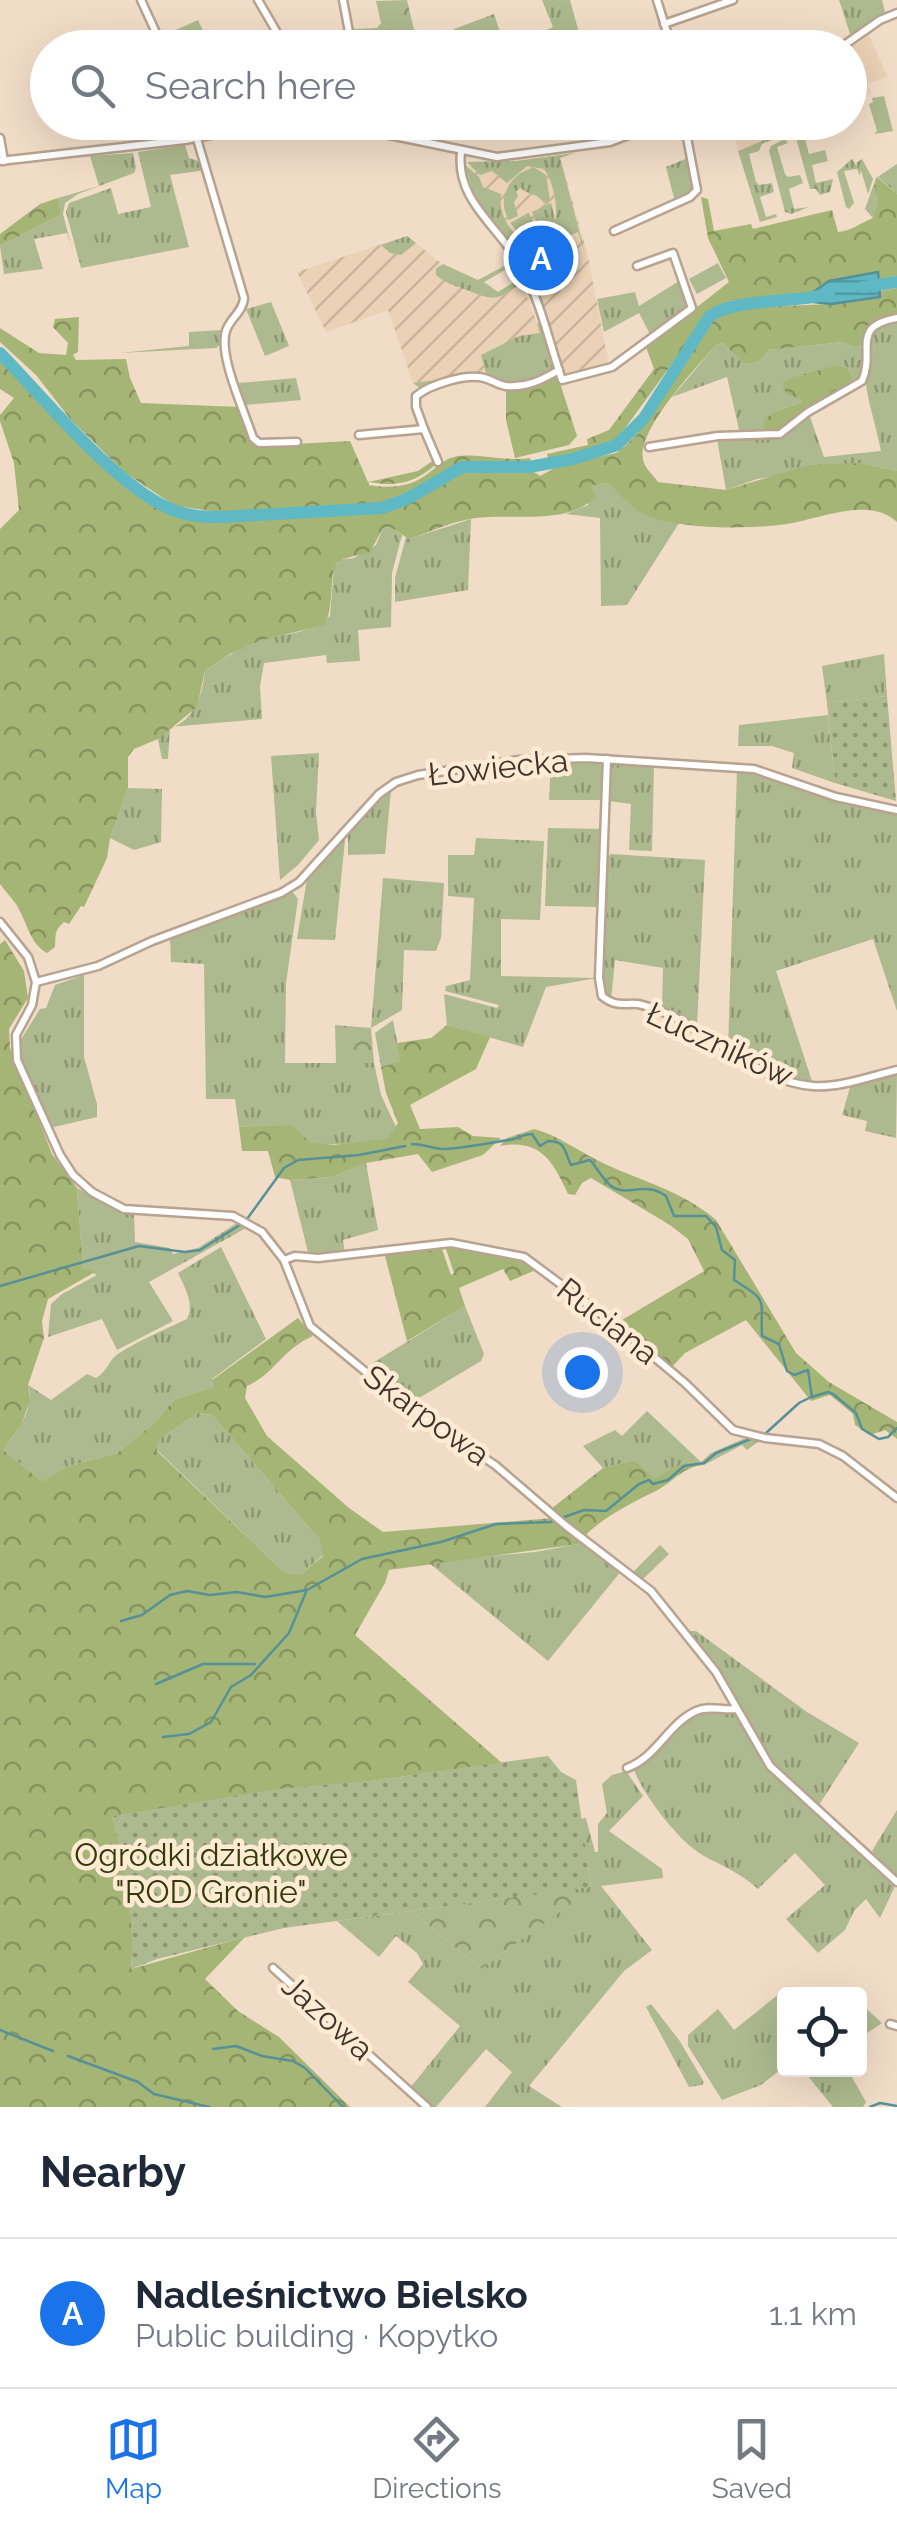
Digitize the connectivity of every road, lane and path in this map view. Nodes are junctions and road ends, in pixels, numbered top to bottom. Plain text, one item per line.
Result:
1 (141, 0) edge
2 (258, 0) edge
3 (343, 0) edge
4 (656, 0) edge
5 (733, 0) edge
6 (897, 13) edge
7 (664, 24) junction
8 (154, 30) edge
9 (276, 30) edge
10 (349, 30) edge
11 (666, 30) edge
12 (866, 30) edge
13 (0, 138) edge
14 (178, 140) edge
15 (196, 140) edge
16 (417, 140) edge
17 (615, 140) edge
18 (687, 140) edge
19 (461, 152) junction
20 (2, 161) edge
21 (614, 230) dead end
22 (636, 266) dead end
23 (897, 318) edge
24 (558, 370) junction
25 (424, 429) junction
26 (359, 435) dead end
27 (298, 442) dead end
28 (649, 448) dead end
29 (438, 462) dead end
30 (608, 759) junction
31 (897, 810) edge
32 (0, 922) edge
33 (36, 982) junction
34 (897, 1070) edge
35 (284, 1260) junction
36 (897, 1498) edge
37 (736, 1709) junction
38 (627, 1768) dead end
39 (897, 1882) edge
40 (274, 1968) dead end
41 (427, 2107) edge

1 - 8 street
2 - 9 street
3 - 10 street
4 - 7 street
5 - 7 street
6 - 12 street
7 - 11 street
13 - 20 street
14 - 20 street
15 - 27 street
16 - 19 street
17 - 19 street
18 - 21 street
19 - 24 street
22 - 24 street
23 - 28 street
24 - 25 street
25 - 26 street
25 - 29 street
30 - 31 street, Łowiecka
30 - 33 street, Łowiecka
30 - 34 street, Łuczników
32 - 33 street
33 - 35 street, Skarpowa
35 - 36 street, Ruciana
35 - 37 street, Skarpowa
37 - 38 street
37 - 39 street, Skarpowa
40 - 41 street, Jazowa

